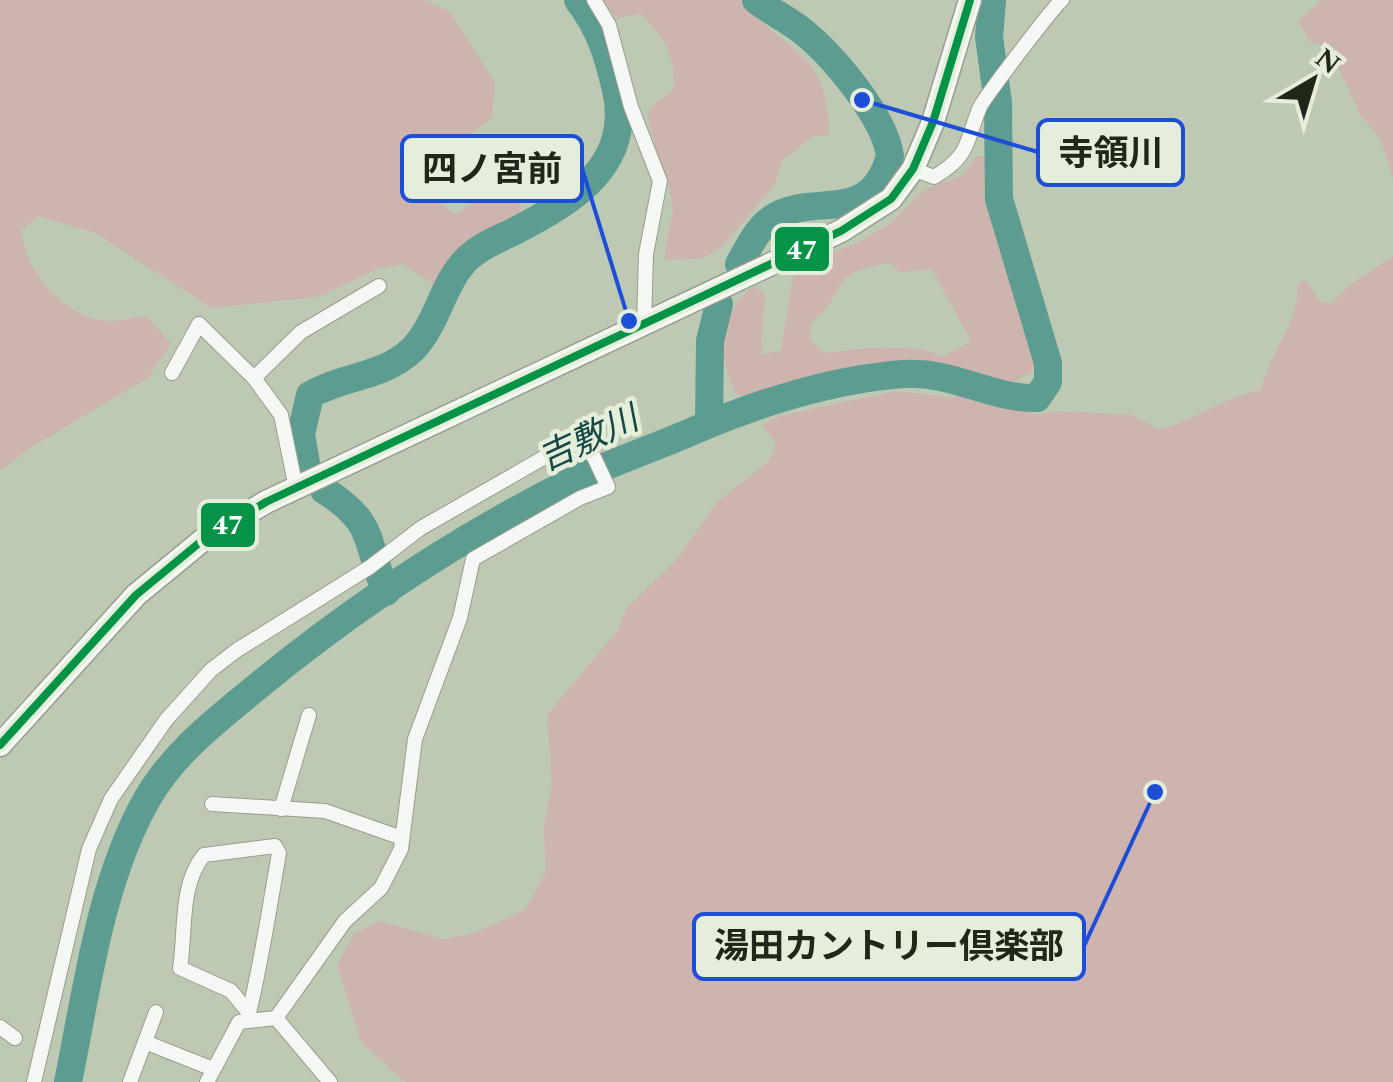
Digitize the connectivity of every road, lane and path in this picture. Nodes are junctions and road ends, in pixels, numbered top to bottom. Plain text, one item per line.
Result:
1 (594, 0) edge
2 (970, 0) edge
3 (1062, 0) edge
4 (913, 169) junction
5 (379, 286) dead end
6 (644, 324) junction
7 (172, 372) dead end
8 (254, 378) junction
9 (600, 426) dead end
10 (587, 440) junction
11 (296, 488) junction
12 (310, 715) dead end
13 (0, 746) edge
14 (212, 804) dead end
15 (282, 809) junction
16 (402, 838) junction
17 (156, 1012) dead end
18 (248, 1017) junction
19 (276, 1018) junction
20 (0, 1027) edge
21 (15, 1038) dead end
22 (145, 1042) junction
23 (210, 1076) edge
24 (34, 1082) edge
25 (130, 1082) edge
26 (330, 1082) edge

1 - 6 street
2 - 4 highway
3 - 4 street
4 - 6 highway
5 - 8 street
6 - 11 highway
7 - 8 street
8 - 11 street
9 - 10 street
10 - 16 street
10 - 24 street
11 - 13 highway
12 - 15 street
14 - 15 street
15 - 16 street
16 - 19 street
17 - 22 street
18 - 18 street
18 - 19 street
18 - 23 street
19 - 26 street
20 - 21 street
22 - 23 street
22 - 25 street

